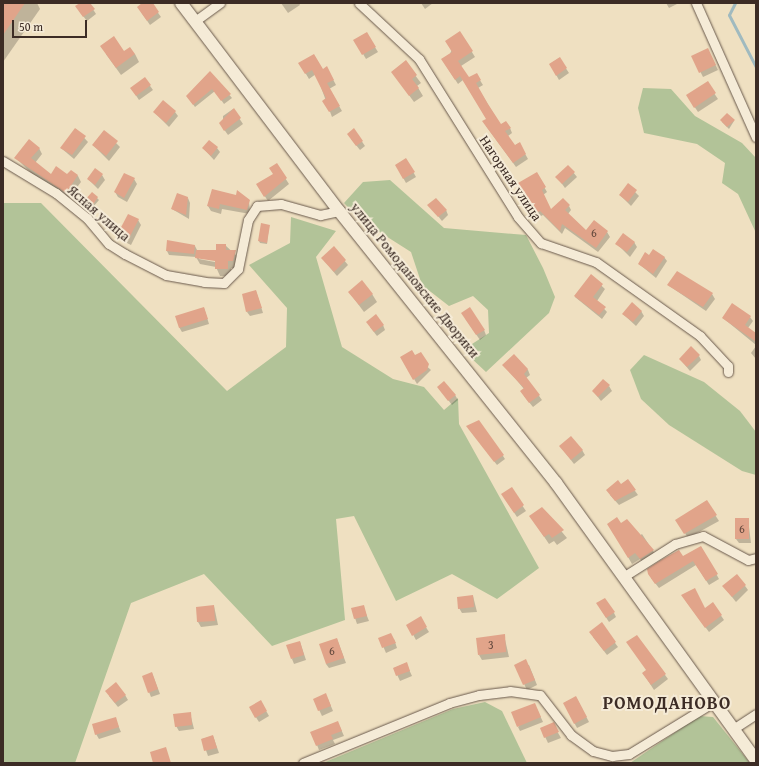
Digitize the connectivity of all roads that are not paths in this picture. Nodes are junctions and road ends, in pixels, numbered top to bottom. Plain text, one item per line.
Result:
1 (181, 3) edge
2 (220, 3) edge
3 (359, 3) edge
4 (696, 3) edge
5 (195, 21) junction
6 (756, 137) edge
7 (3, 162) edge
8 (339, 211) junction
9 (728, 372) dead end
10 (756, 558) edge
11 (624, 577) junction
12 (714, 702) junction
13 (756, 714) edge
14 (733, 729) junction
15 (756, 760) edge
16 (303, 763) edge

1 - 5 street, улица Ромодановские Дворики
2 - 5 street
3 - 9 street, Нагорная улица
4 - 6 street
5 - 8 street, улица Ромодановские Дворики
7 - 8 street, Ясная улица
8 - 11 street, улица Ромодановские Дворики
10 - 11 street
11 - 12 street, улица Ромодановские Дворики
12 - 14 street, улица Ромодановские Дворики
12 - 16 street
13 - 14 street
14 - 15 street, улица Ромодановские Дворики

